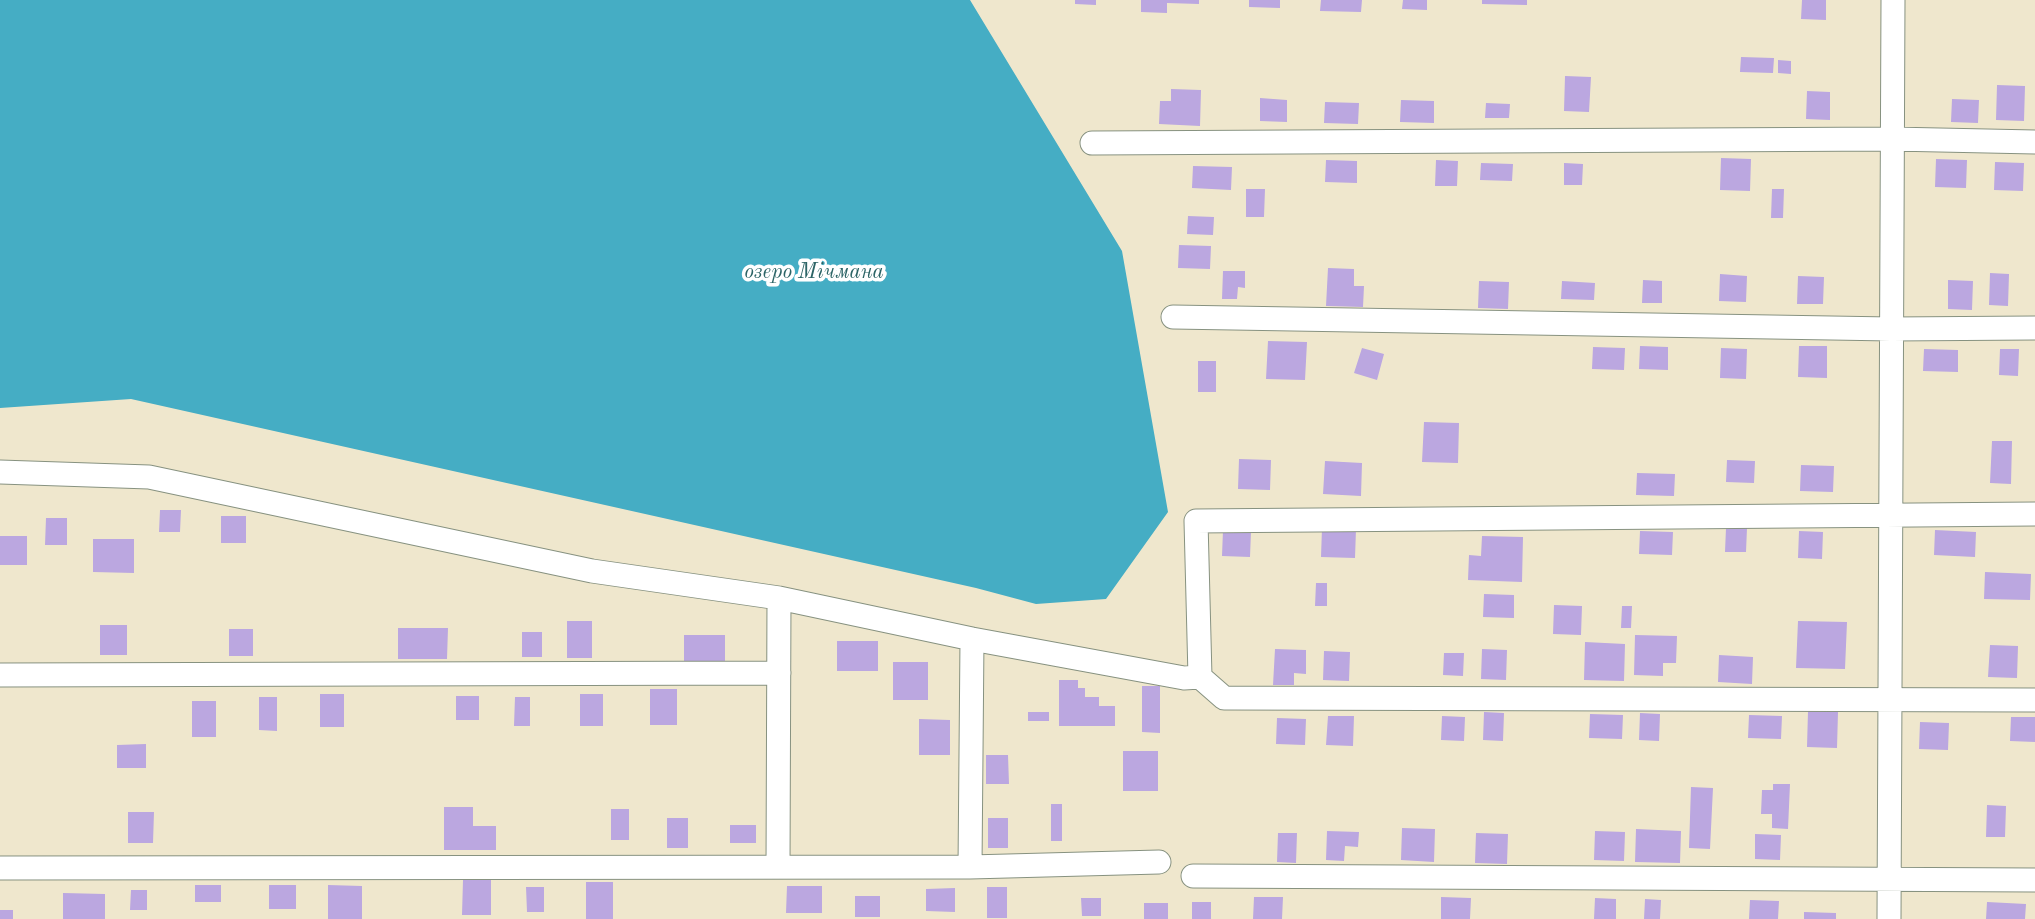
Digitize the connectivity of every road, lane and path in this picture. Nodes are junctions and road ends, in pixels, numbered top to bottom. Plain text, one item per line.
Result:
1 (1893, 0) edge
2 (1892, 139) junction
3 (2035, 142) edge
4 (1092, 143) dead end
5 (1173, 317) dead end
6 (2035, 328) edge
7 (1891, 329) junction
8 (0, 472) edge
9 (2035, 514) edge
10 (1891, 515) junction
11 (779, 598) junction
12 (972, 639) junction
13 (779, 673) junction
14 (0, 675) edge
15 (1200, 677) junction
16 (1890, 700) junction
17 (2035, 700) edge
18 (1159, 862) dead end
19 (778, 867) junction
20 (970, 867) junction
21 (0, 868) edge
22 (1193, 876) dead end
23 (1889, 879) junction
24 (2035, 880) edge
25 (1889, 919) edge

1 - 2 street
2 - 3 street
2 - 4 street
2 - 7 street
5 - 7 street
6 - 7 street
7 - 10 street
8 - 11 street
9 - 10 street
10 - 15 street
10 - 16 street
11 - 12 street
11 - 13 street
12 - 15 street
12 - 20 street
13 - 14 street
13 - 19 street
15 - 16 street
16 - 17 street
16 - 23 street
18 - 20 street
19 - 20 street
19 - 21 street
22 - 23 street
23 - 24 street
23 - 25 street

